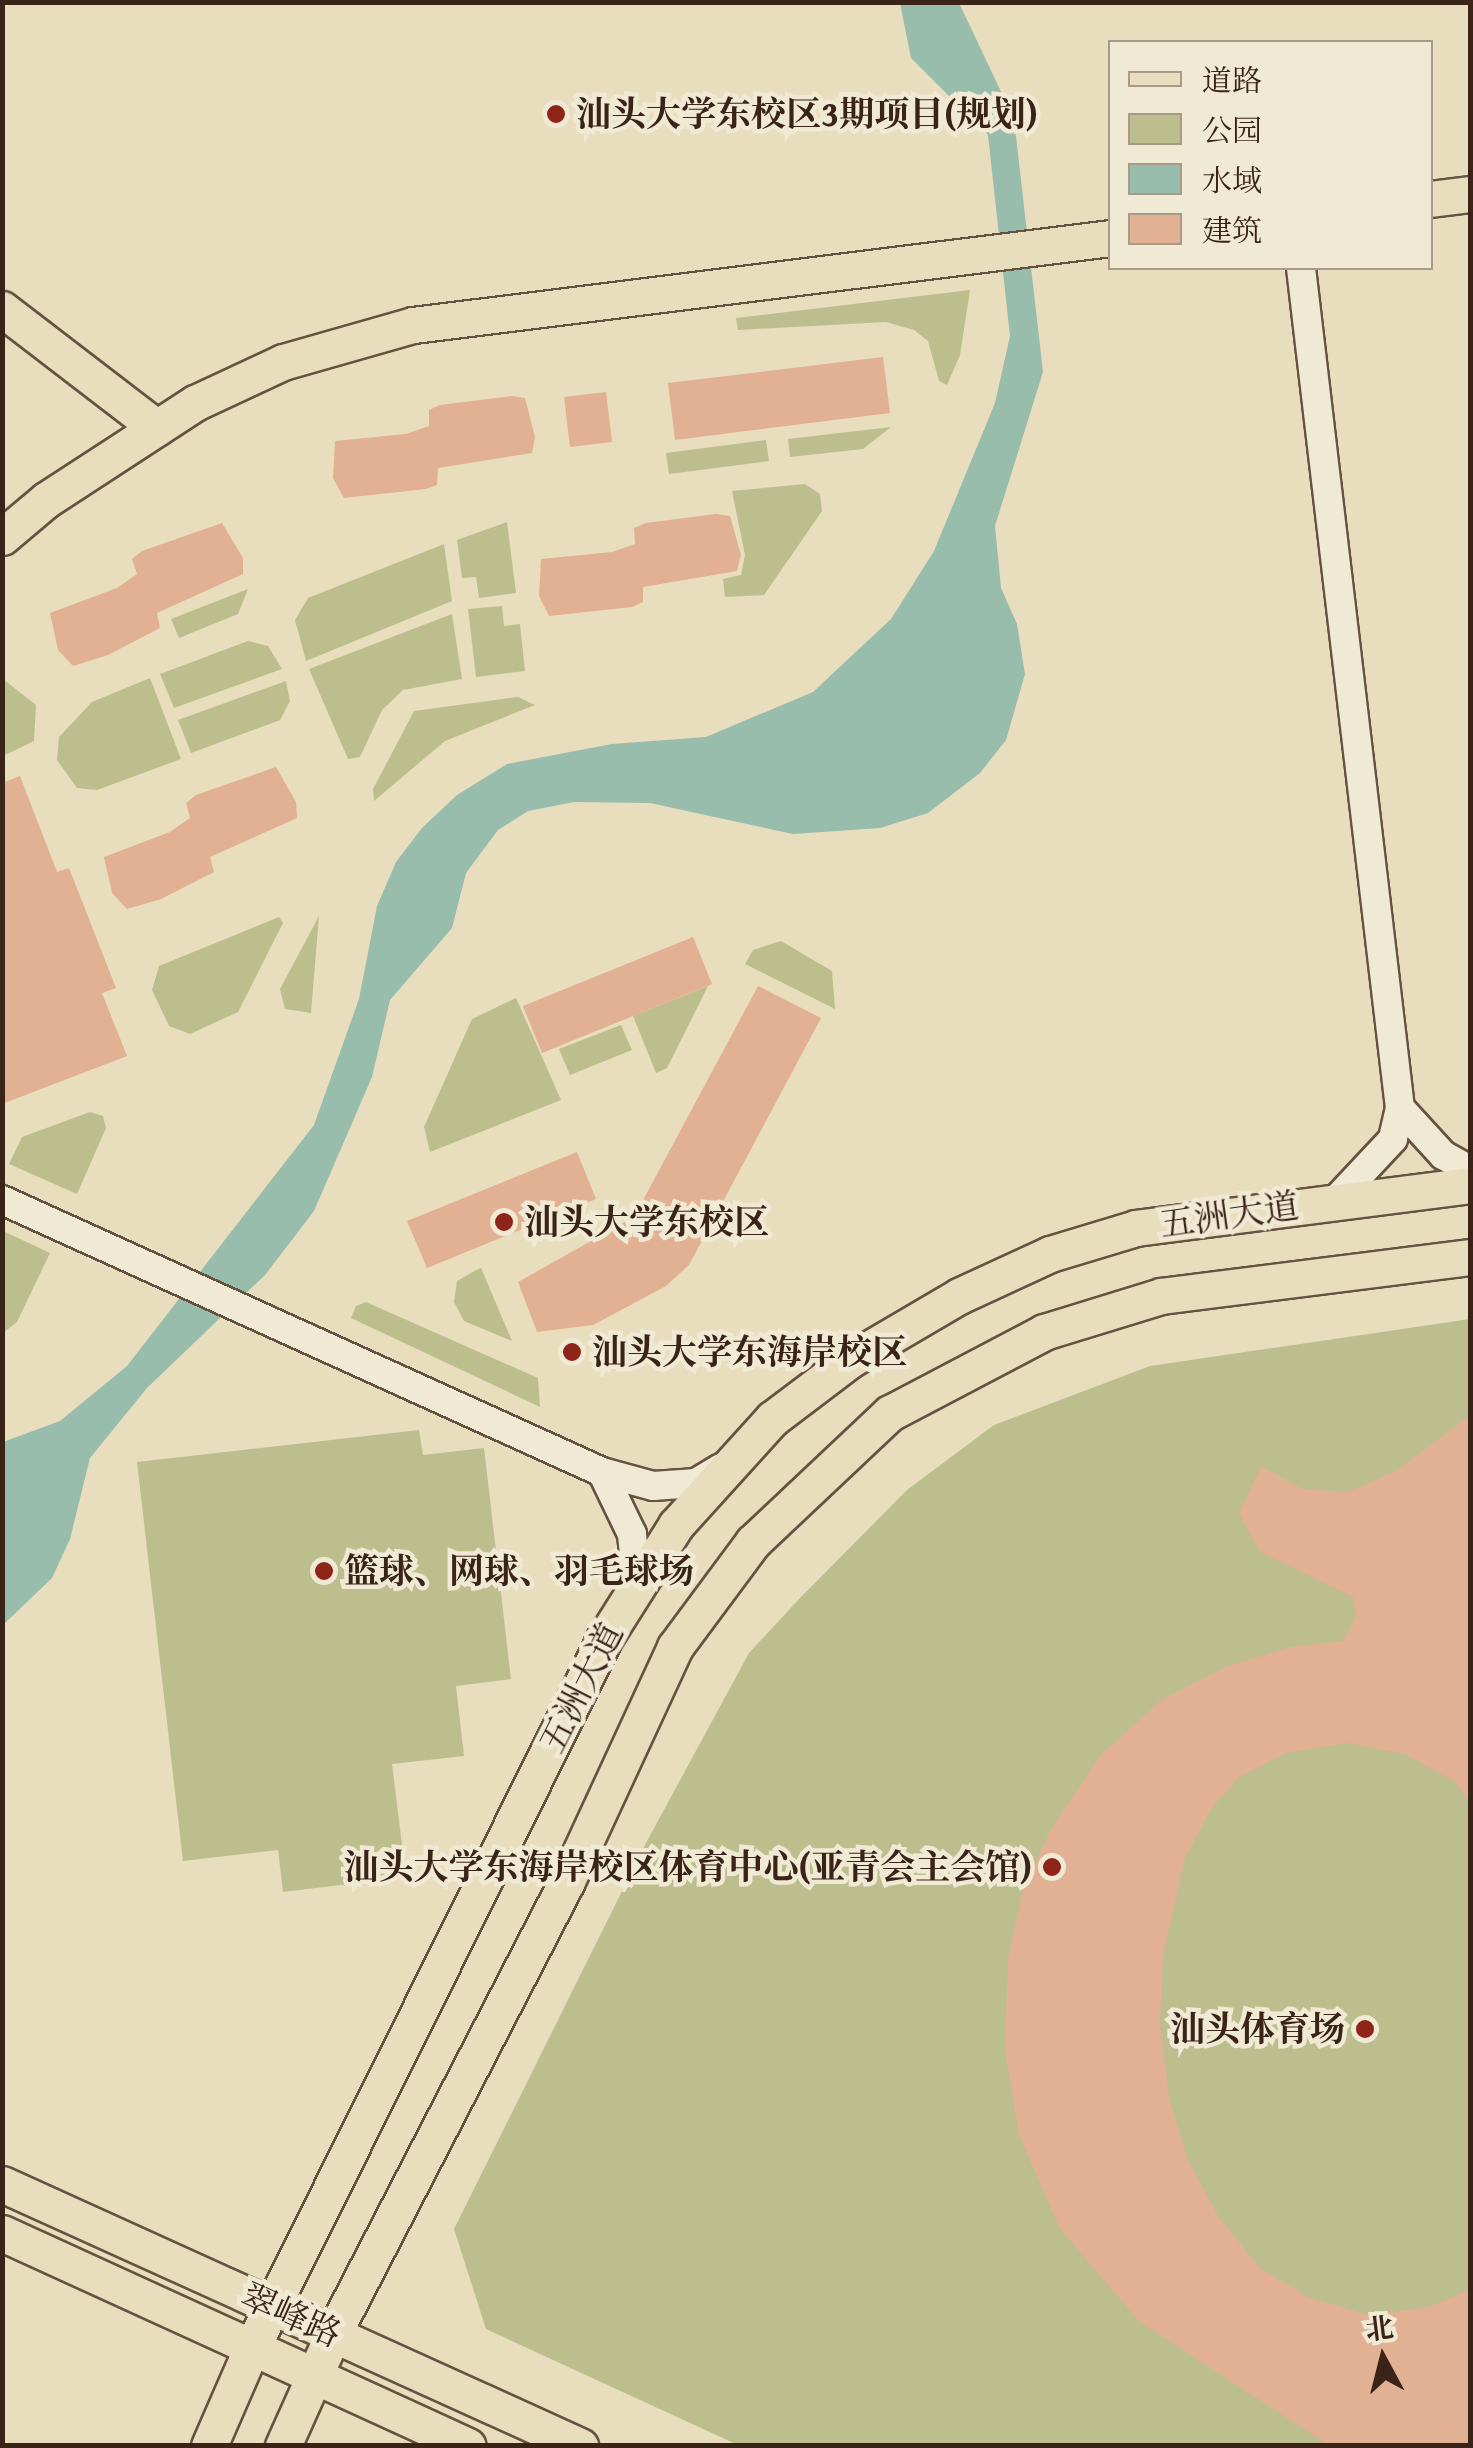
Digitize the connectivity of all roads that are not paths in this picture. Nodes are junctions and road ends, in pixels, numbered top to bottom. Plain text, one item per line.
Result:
1 (1470, 194) edge
2 (1433, 199) edge
3 (1108, 238) edge
4 (1301, 270) edge
5 (2, 310) edge
6 (156, 428) junction
7 (2, 537) edge
8 (1400, 1108) junction
9 (1470, 1170) edge
10 (1470, 1186) edge
11 (2, 1200) edge
12 (1336, 1200) junction
13 (1470, 1257) edge
14 (736, 1459) junction
15 (602, 1472) junction
16 (637, 1586) junction
17 (2, 2184) edge
18 (2, 2233) edge
19 (274, 2307) junction
20 (333, 2334) junction
21 (252, 2347) junction
22 (313, 2375) junction
23 (210, 2446) edge
24 (283, 2446) edge
25 (468, 2446) edge
26 (580, 2446) edge

1 - 2 main road
3 - 6 main road
4 - 8 street
5 - 6 main road
6 - 7 main road
8 - 9 street
8 - 12 street
10 - 12 main road, 五洲大道
11 - 15 street
12 - 14 main road, 五洲大道
13 - 20 main road, 五洲大道
14 - 15 street
14 - 16 main road, 五洲大道
15 - 16 street
16 - 19 main road, 五洲大道
17 - 19 main road, 翠峰路
18 - 21 main road, 翠峰路
19 - 20 main road, 翠峰路
19 - 21 main road, 五洲大道
20 - 22 main road, 五洲大道
20 - 26 main road, 翠峰路
21 - 22 main road, 翠峰路
21 - 23 main road, 五洲大道
22 - 24 main road, 五洲大道
22 - 25 main road, 翠峰路

